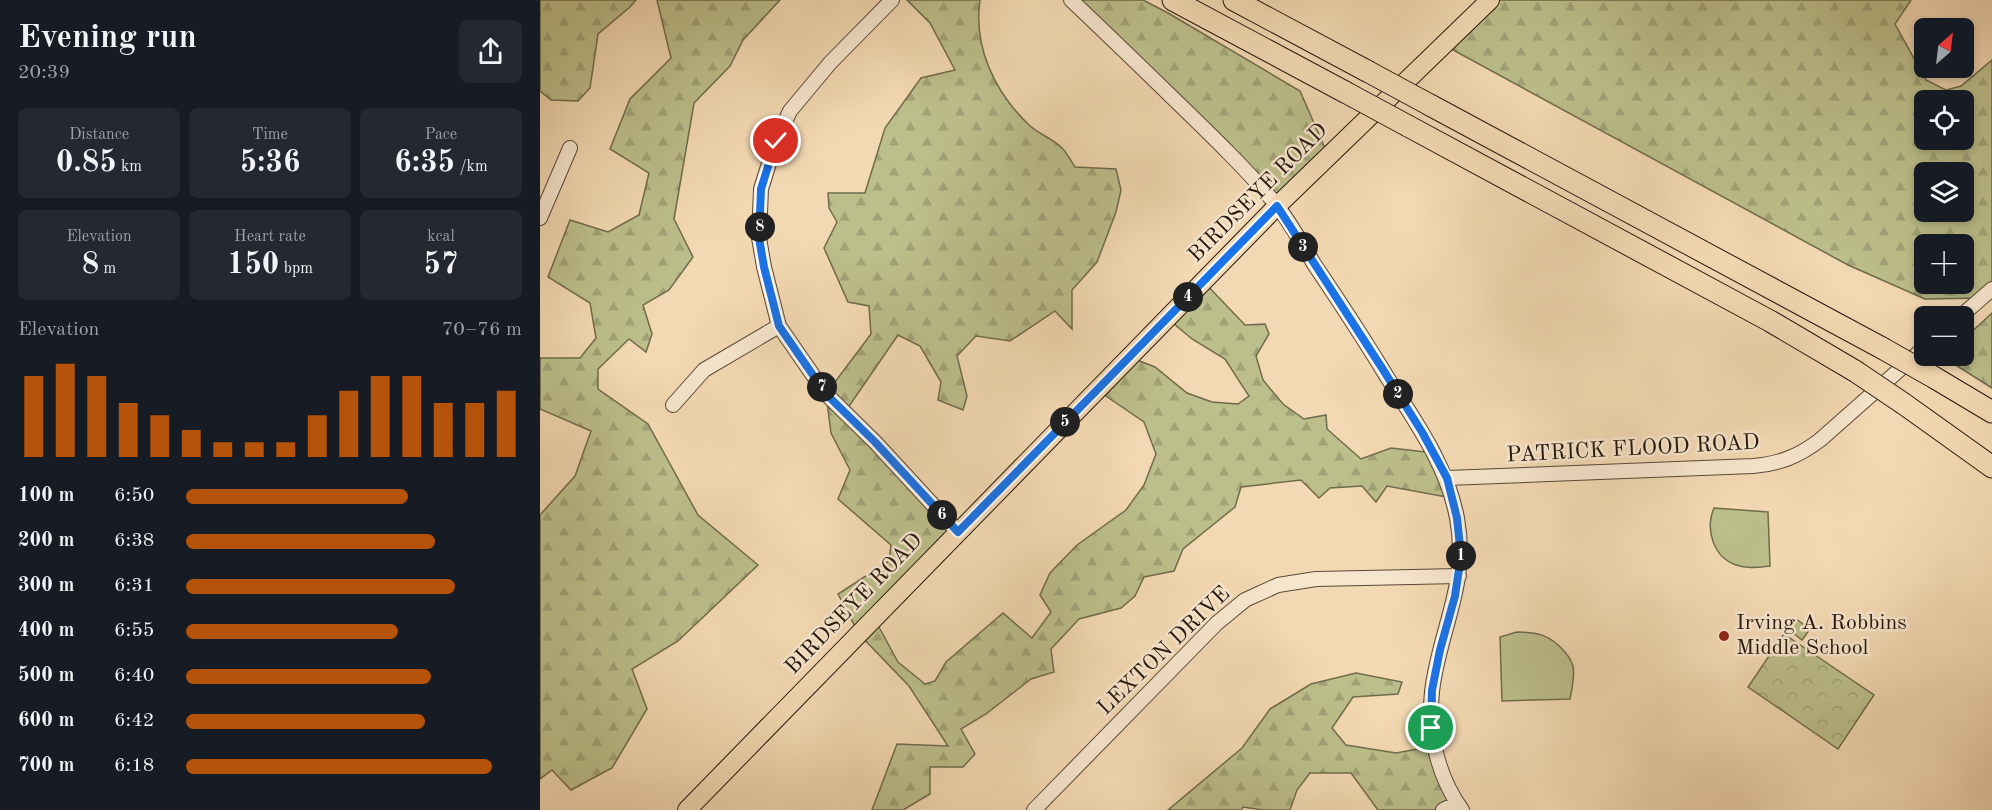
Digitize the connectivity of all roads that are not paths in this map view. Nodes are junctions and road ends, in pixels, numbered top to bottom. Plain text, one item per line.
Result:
1 (892, 0) edge
2 (1071, 0) edge
3 (1173, 0) edge
4 (1234, 0) edge
5 (1490, 0) edge
6 (570, 148) dead end
7 (1277, 206) junction
8 (540, 218) edge
9 (1992, 289) edge
10 (1972, 306) edge
11 (779, 326) junction
12 (1914, 357) edge
13 (673, 405) dead end
14 (1992, 412) edge
15 (1992, 467) edge
16 (1447, 478) junction
17 (958, 532) junction
18 (1459, 576) junction
19 (1460, 806) edge
20 (687, 810) edge
21 (1034, 810) edge
22 (1443, 810) edge

1 - 11 street
2 - 7 street
3 - 15 highway, bridge
4 - 14 highway, bridge
5 - 7 main road, BIRDSEYE ROAD
6 - 8 street
7 - 16 street
7 - 17 main road, BIRDSEYE ROAD
9 - 10 street
11 - 13 street
11 - 17 street
12 - 16 street, PATRICK FLOOD ROAD
16 - 18 street
17 - 20 main road, BIRDSEYE ROAD
18 - 19 street
18 - 21 street, LEXTON DRIVE
19 - 22 street

